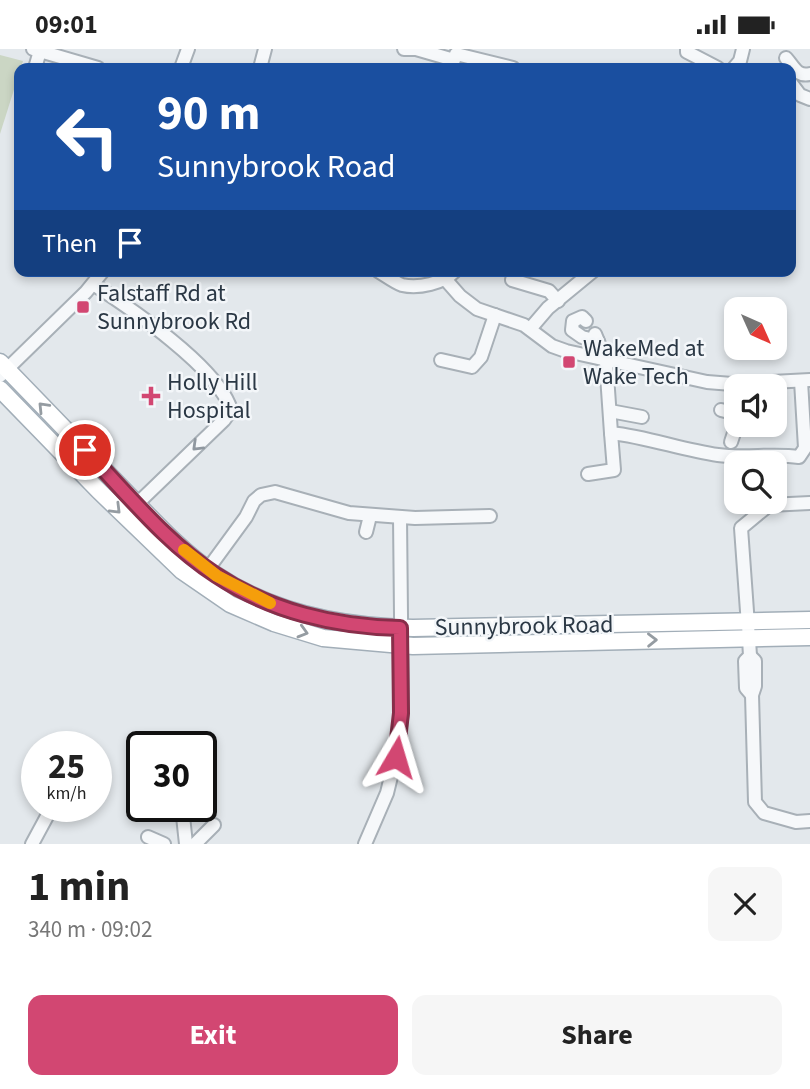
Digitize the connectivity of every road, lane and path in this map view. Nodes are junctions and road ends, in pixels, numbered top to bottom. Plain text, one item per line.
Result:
1 (687, 49) edge
2 (37, 50) edge
3 (408, 50) edge
4 (454, 59) edge
5 (81, 63) edge
6 (480, 63) edge
7 (708, 63) edge
8 (97, 277) edge
9 (99, 277) edge
10 (389, 277) edge
11 (439, 277) edge
12 (448, 277) edge
13 (513, 277) edge
14 (586, 277) edge
15 (558, 300) junction
16 (495, 315) junction
17 (586, 321) dead end
18 (530, 329) junction
19 (442, 361) dead end
20 (606, 361) junction
21 (2, 369) edge
22 (806, 381) edge
23 (787, 382) edge
24 (724, 384) edge
25 (0, 390) edge
26 (610, 411) junction
27 (642, 417) dead end
28 (611, 433) junction
29 (733, 437) edge
30 (731, 442) dead end
31 (588, 474) dead end
32 (810, 503) edge
33 (137, 504) junction
34 (370, 516) junction
35 (490, 516) dead end
36 (400, 517) junction
37 (366, 532) dead end
38 (208, 569) junction
39 (810, 620) edge
40 (746, 622) junction
41 (629, 624) junction
42 (400, 628) junction
43 (810, 637) edge
44 (749, 639) junction
45 (603, 641) junction
46 (399, 646) junction
47 (810, 821) edge
48 (44, 822) edge
49 (184, 822) edge
50 (214, 825) dead end
51 (148, 837) dead end
52 (32, 844) edge
53 (164, 844) edge
54 (186, 844) edge
55 (195, 844) edge
56 (365, 844) edge

1 - 7 street
2 - 5 street
3 - 4 street
4 - 6 street
8 - 21 street
9 -> 33 street
10 - 11 street
12 - 16 street
13 - 15 street
14 - 15 street
15 - 18 street
16 - 18 street
16 - 19 street
17 - 20 street
18 - 20 street
20 - 24 street
20 - 26 street
33 -> 21 main road, Sunnybrook Road
22 - 23 street
22 - 28 street
25 -> 46 main road, Sunnybrook Road
26 - 27 street
26 - 28 street
28 - 31 street
29 - 30 street
32 - 40 street
33 - 38 main road, Sunnybrook Road
34 - 36 street
34 - 37 street
34 - 38 street
35 - 36 street
36 - 42 street
38 - 42 main road, Sunnybrook Road
39 - 40 main road, Sunnybrook Road
40 - 41 main road, Sunnybrook Road
40 - 44 street
41 - 42 main road, Sunnybrook Road
41 - 45 main road
42 - 46 street
43 - 44 main road, Sunnybrook Road
45 -> 44 main road, Sunnybrook Road
44 - 47 street
45 - 46 main road, Sunnybrook Road
46 - 56 street
48 - 52 street
49 - 54 street
50 - 55 street
51 - 53 street

